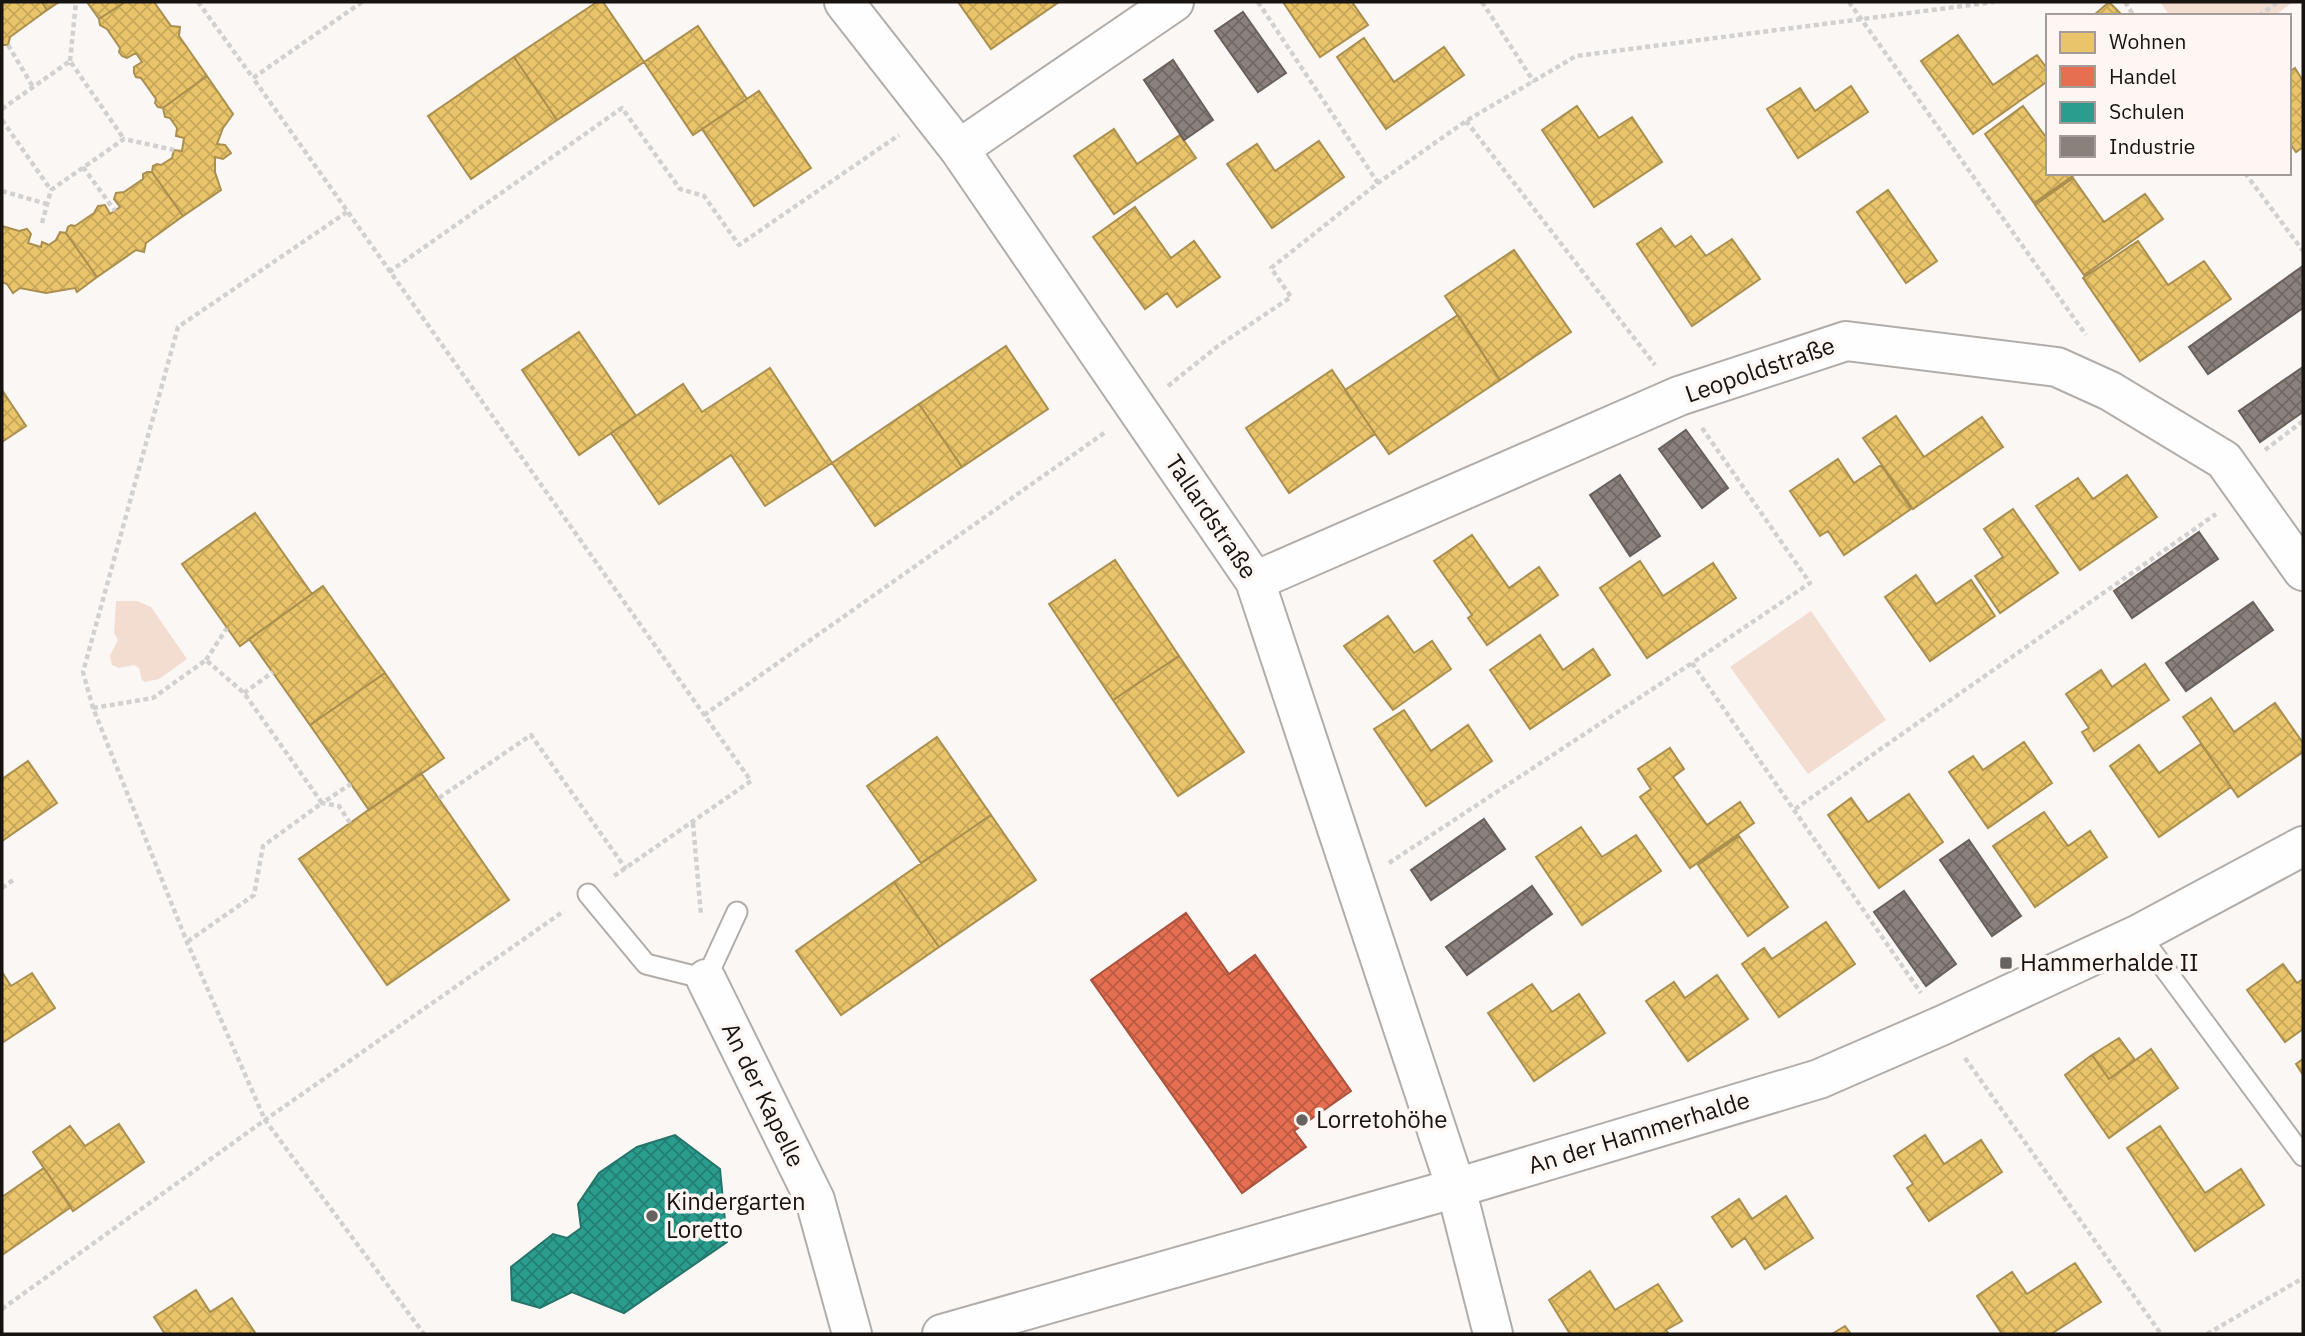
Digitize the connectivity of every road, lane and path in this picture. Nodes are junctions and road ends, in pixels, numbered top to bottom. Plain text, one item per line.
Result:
1 (76, 2) edge
2 (198, 2) edge
3 (362, 2) edge
4 (844, 2) edge
5 (1174, 2) edge
6 (1258, 2) edge
7 (1482, 2) edge
8 (1849, 2) edge
9 (1994, 2) edge
10 (2278, 2) edge
11 (2262, 14) edge
12 (1863, 20) junction
13 (8, 46) dead end
14 (70, 61) junction
15 (253, 78) junction
16 (1534, 82) junction
17 (33, 87) junction
18 (2, 109) edge
19 (931, 113) junction
20 (2, 120) edge
21 (1466, 121) junction
22 (124, 139) junction
23 (959, 149) junction
24 (173, 150) dead end
25 (83, 167) junction
26 (2246, 175) edge
27 (1378, 183) junction
28 (51, 190) junction
29 (2, 191) edge
30 (47, 204) junction
31 (115, 211) dead end
32 (347, 212) junction
33 (42, 223) dead end
34 (2303, 251) edge
35 (389, 272) junction
36 (2110, 391) junction
37 (1679, 396) junction
38 (1138, 410) junction
39 (2303, 421) edge
40 (2240, 483) junction
41 (2303, 571) edge
42 (1255, 581) junction
43 (227, 628) dead end
44 (206, 660) junction
45 (1692, 663) junction
46 (272, 672) dead end
47 (244, 693) junction
48 (93, 708) junction
49 (704, 715) junction
50 (351, 784) dead end
51 (439, 799) dead end
52 (322, 803) junction
53 (1795, 809) junction
54 (693, 822) junction
55 (350, 823) dead end
56 (2303, 846) edge
57 (626, 869) junction
58 (13, 880) dead end
59 (1356, 885) junction
60 (2, 888) edge
61 (588, 894) junction
62 (737, 912) dead end
63 (2139, 934) junction
64 (187, 942) junction
65 (706, 979) junction
66 (1943, 1026) junction
67 (265, 1120) junction
68 (2303, 1156) edge
69 (1456, 1188) junction
70 (2303, 1278) edge
71 (2, 1309) edge
72 (424, 1334) edge
73 (852, 1334) edge
74 (942, 1334) edge
75 (1493, 1334) edge
76 (2161, 1334) edge
77 (2207, 1334) edge

1 - 14 path
2 - 15 path
3 - 15 path
4 - 19 street, Tallardstraße
5 - 23 street
6 - 27 path
7 - 16 path
8 - 12 path
9 - 12 path
10 - 11 path
12 - 16 path
12 - 36 path
13 - 17 path
14 - 17 path
14 - 22 path
15 - 32 path
16 - 21 path
17 - 18 path
19 - 23 street, Tallardstraße
19 - 35 path
20 - 28 path
21 - 27 path
21 - 37 path
22 - 24 path
22 - 25 path
23 - 38 street, Tallardstraße
25 - 28 path
25 - 31 path
26 - 34 path
27 - 38 path
28 - 30 path
29 - 30 path
30 - 33 path
32 - 35 path
32 - 48 path
35 - 49 path
36 - 37 street, Leopoldstraße
36 - 40 street, Leopoldstraße
37 - 42 street, Leopoldstraße
37 - 45 path
38 - 42 street, Tallardstraße
38 - 49 path
39 - 40 path
40 - 41 street, Leopoldstraße
40 - 53 path
42 - 59 street, Tallardstraße
43 - 44 path
44 - 47 path
44 - 48 path
45 - 53 path
45 - 59 path
46 - 47 path
47 - 52 path
48 - 64 path
49 - 54 path
50 - 52 path
51 - 57 path
52 - 55 path
52 - 64 path
53 - 66 path
54 - 57 path
54 - 65 path
56 - 63 street, An der Hammerhalde
57 - 61 path
58 - 60 path
59 - 69 street, Tallardstraße
61 - 65 lane
61 - 67 path
62 - 65 lane
63 - 66 street, An der Hammerhalde
63 - 68 lane
64 - 67 path
65 - 73 street, An der Kapelle
66 - 69 street, An der Hammerhalde
66 - 76 path
67 - 71 path
67 - 72 path
69 - 74 street, An der Hammerhalde
69 - 75 street, Tallardstraße
70 - 77 path

